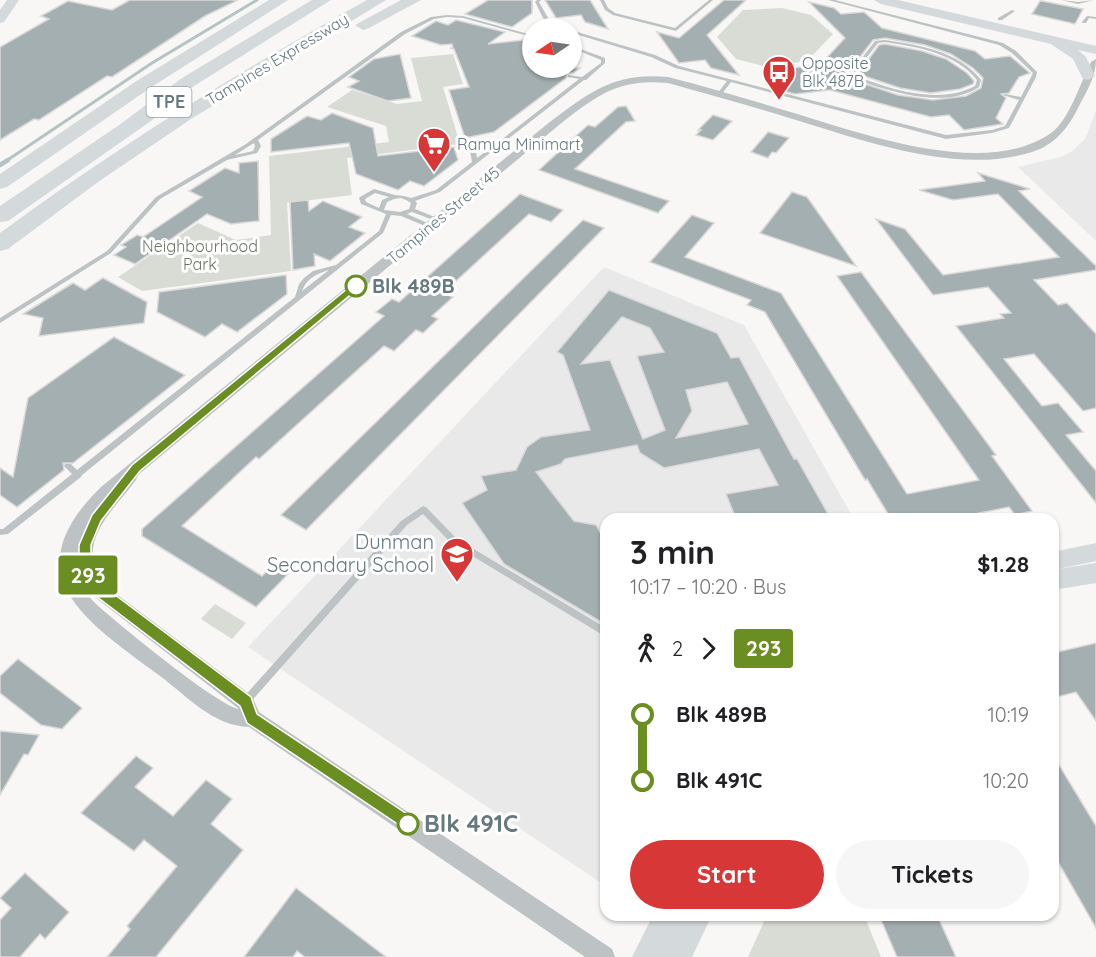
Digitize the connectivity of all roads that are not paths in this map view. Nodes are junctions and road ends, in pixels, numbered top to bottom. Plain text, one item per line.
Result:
1 (13, 0) edge
2 (280, 0) edge
3 (323, 0) edge
4 (346, 0) edge
5 (378, 0) edge
6 (413, 0) edge
7 (539, 0) edge
8 (602, 0) edge
9 (711, 0) edge
10 (830, 0) edge
11 (881, 0) edge
12 (918, 0) edge
13 (1063, 0) edge
14 (1092, 0) edge
15 (1014, 11) dead end
16 (546, 18) edge
17 (1096, 18) edge
18 (0, 19) edge
19 (1000, 19) junction
20 (1084, 22) dead end
21 (522, 33) edge
22 (582, 35) edge
23 (1042, 39) junction
24 (1096, 42) edge
25 (582, 51) edge
26 (1096, 51) edge
27 (1096, 62) edge
28 (854, 71) joint
29 (1088, 76) junction
30 (579, 78) edge
31 (584, 79) junction
32 (730, 80) junction
33 (719, 93) junction
34 (1005, 94) dead end
35 (1023, 99) junction
36 (130, 126) junction
37 (255, 140) junction
38 (504, 141) junction
39 (225, 158) junction
40 (475, 163) junction
41 (0, 183) edge
42 (84, 183) junction
43 (395, 197) junction
44 (411, 200) junction
45 (382, 209) junction
46 (412, 210) junction
47 (389, 214) junction
48 (402, 214) junction
49 (0, 216) edge
50 (434, 223) junction
51 (0, 244) edge
52 (338, 267) junction
53 (298, 298) junction
54 (0, 321) edge
55 (68, 466) dead end
56 (136, 468) junction
57 (78, 475) junction
58 (0, 532) edge
59 (1096, 552) edge
60 (1059, 560) edge
61 (1096, 573) edge
62 (1059, 579) edge
63 (600, 629) edge
64 (243, 712) junction
65 (666, 921) edge
66 (694, 921) edge
67 (604, 957) edge
68 (647, 957) edge
69 (676, 957) edge

1 - 18 main road
2 - 41 highway
3 - 36 highway
4 - 36 highway, Tampines Expressway / TPE
5 - 42 highway, Tampines Expressway / TPE
6 - 42 highway
7 - 16 lane
8 - 9 lane
10 - 35 lane
11 - 23 main road
12 - 19 main road
13 - 14 lane
15 - 19 lane
17 - 20 lane
19 - 24 main road
21 - 37 lane
22 - 32 lane
23 - 26 main road
23 - 29 main road
25 - 31 lane
27 - 29 street, Tampines Street 45
28 - 28 lane
29 - 33 street, Tampines Street 45
30 - 31 lane
31 - 38 lane
32 - 33 lane
32 - 35 lane
33 - 50 street, Tampines Street 45
34 - 35 lane
36 - 49 highway, Tampines Expressway / TPE
37 - 39 lane
37 - 39 lane
38 - 40 lane
38 - 40 lane
39 - 54 lane
40 - 44 lane
42 - 51 highway, Tampines Expressway / TPE
43 - 44 lane
43 - 45 lane
43 - 45 lane
44 - 46 lane
45 - 47 lane
46 - 48 lane
46 - 50 lane
47 - 48 lane
47 - 52 lane
48 - 50 lane
50 - 56 street, Tampines Street 45
52 - 53 lane
52 - 53 lane
53 - 57 lane
55 - 57 lane
56 - 64 street, Tampines Street 45
56 - 64 street, Tampines Street 45
57 - 58 lane
59 - 60 main road
61 - 62 main road
63 - 64 lane
64 - 67 street, Tampines Street 45
65 - 68 main road
66 - 69 main road

